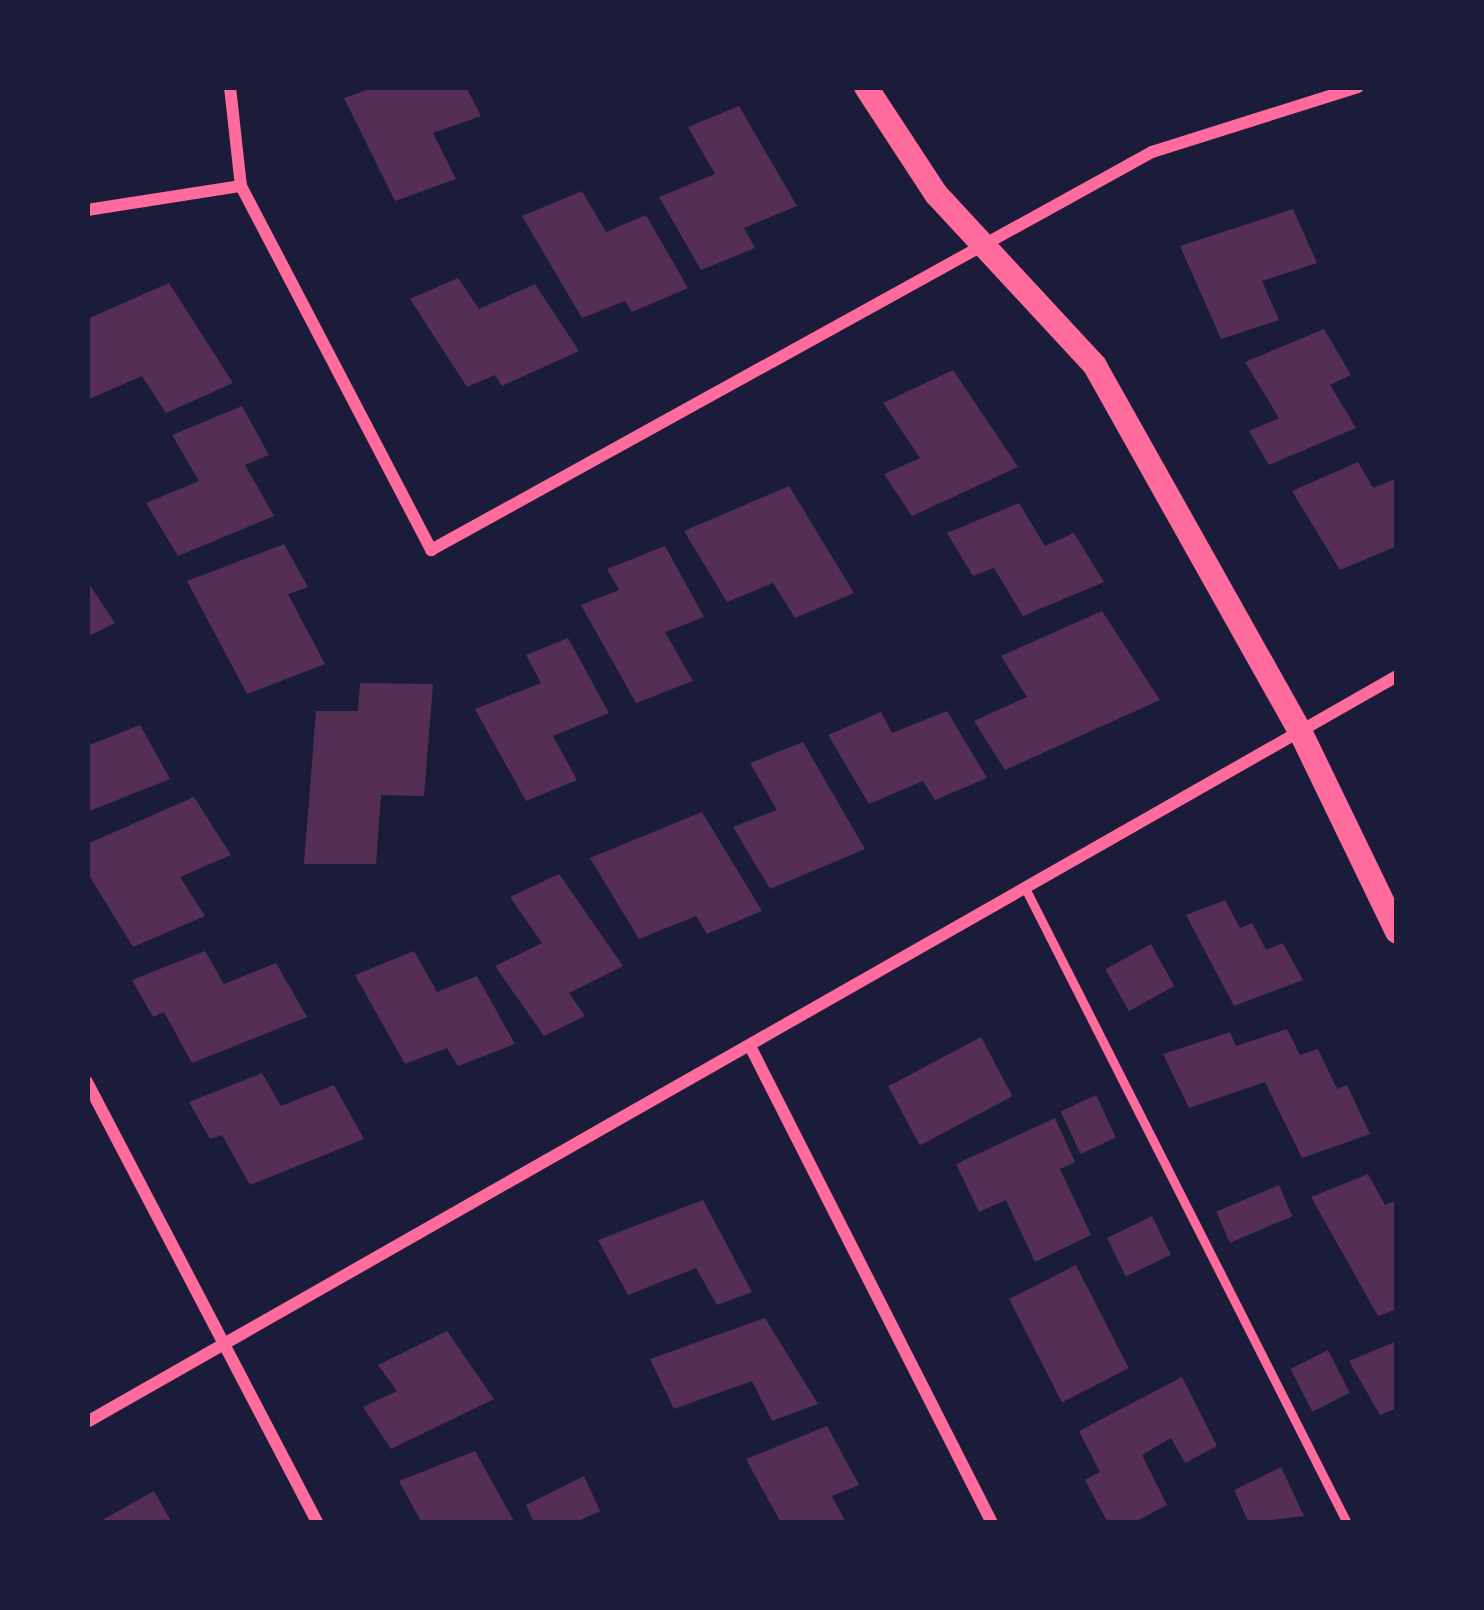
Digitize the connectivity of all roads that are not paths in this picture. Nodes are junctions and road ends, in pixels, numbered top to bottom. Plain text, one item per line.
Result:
1 (230, 87) edge
2 (866, 87) edge
3 (1358, 87) edge
4 (242, 186) junction
5 (87, 210) edge
6 (982, 244) junction
7 (1397, 676) edge
8 (1299, 729) junction
9 (1025, 888) junction
10 (1397, 932) edge
11 (751, 1048) junction
12 (87, 1082) edge
13 (228, 1342) junction
14 (87, 1422) edge
15 (319, 1523) edge
16 (992, 1523) edge
17 (1347, 1523) edge

1 - 4 street
2 - 6 main road
3 - 6 street
4 - 5 street
4 - 6 street
6 - 8 main road
7 - 8 street
8 - 9 street
8 - 10 main road
9 - 11 street
9 - 17 lane
11 - 13 street
11 - 16 street
12 - 13 street
13 - 14 street
13 - 15 street

